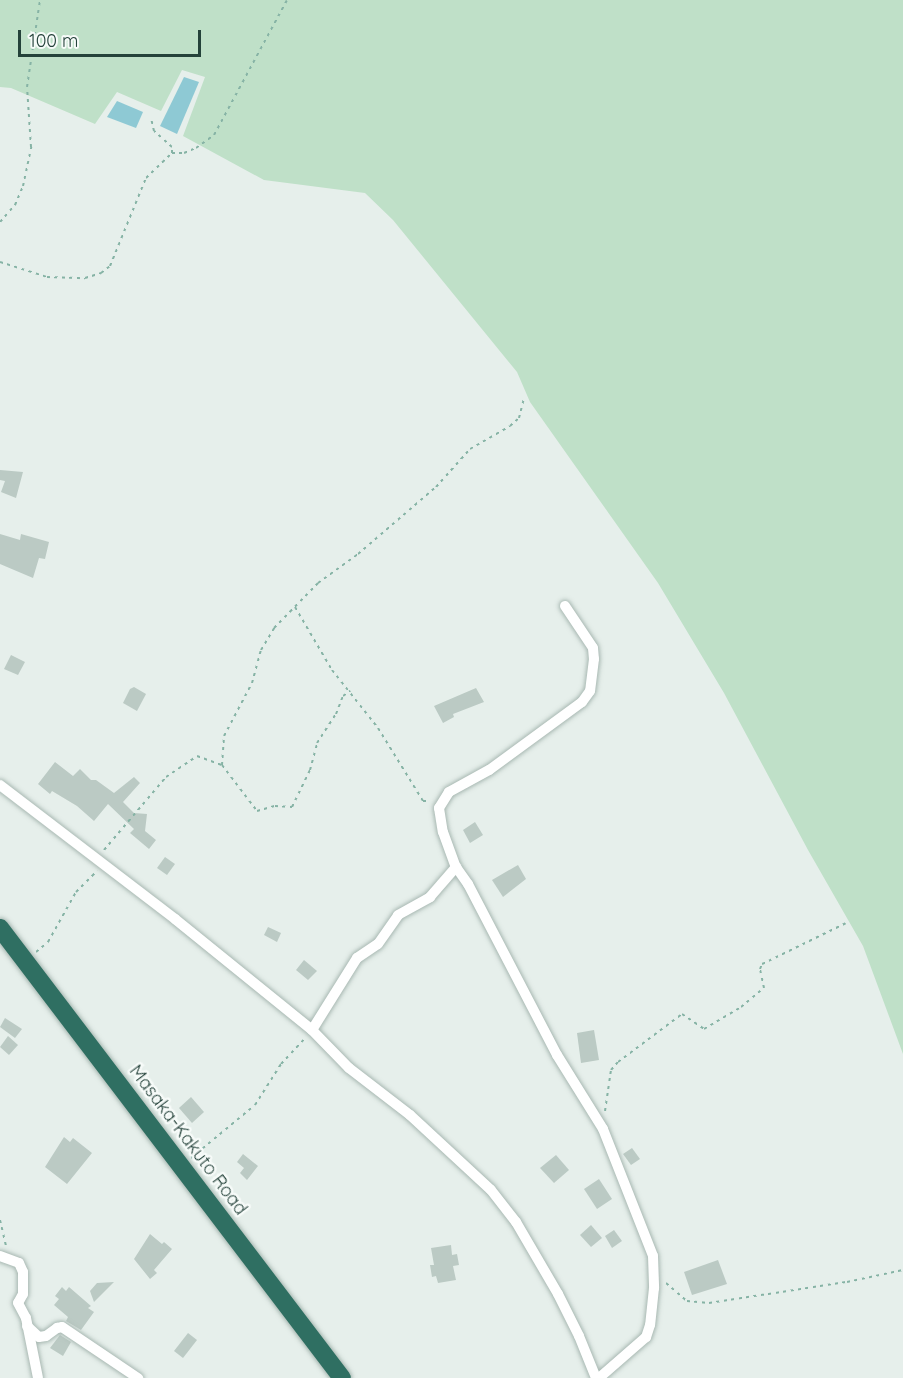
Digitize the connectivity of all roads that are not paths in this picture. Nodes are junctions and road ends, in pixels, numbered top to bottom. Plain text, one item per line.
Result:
1 (565, 606) dead end
2 (0, 785) edge
3 (456, 867) junction
4 (0, 928) edge
5 (312, 1030) junction
6 (4, 1257) edge
7 (27, 1326) junction
8 (38, 1378) edge
9 (138, 1378) edge
10 (342, 1378) edge
11 (598, 1378) edge

1 - 3 street
2 - 5 street
3 - 5 street
3 - 11 street
4 - 10 highway, Masaka-Kakuto Road
5 - 11 street
6 - 7 street
7 - 8 street
7 - 9 street

